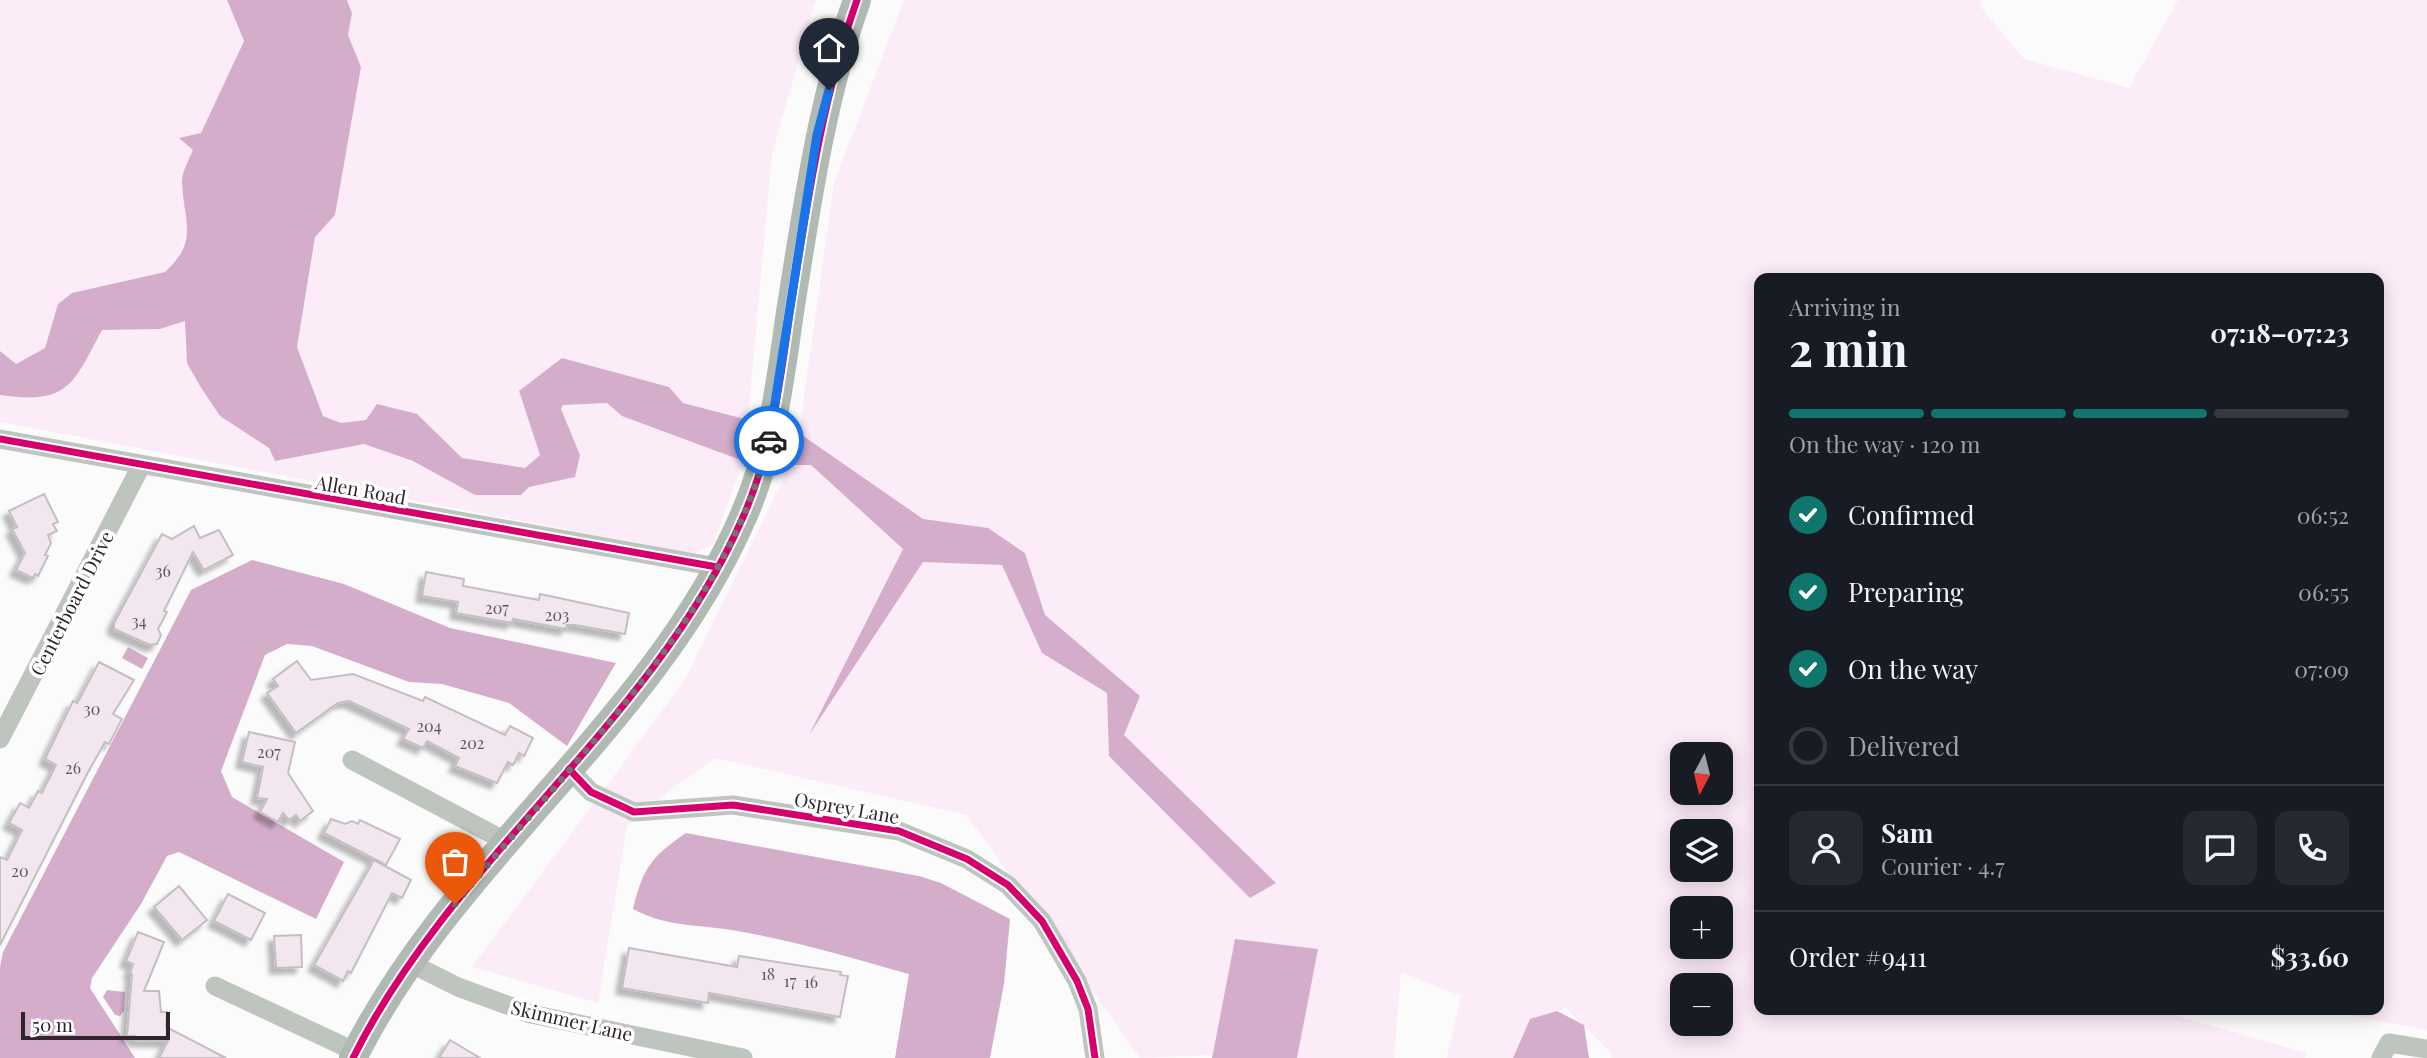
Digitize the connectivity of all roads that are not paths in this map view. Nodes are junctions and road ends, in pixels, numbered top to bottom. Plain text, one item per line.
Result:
1 (857, 0) edge
2 (0, 439) edge
3 (141, 466) junction
4 (717, 566) junction
5 (0, 740) edge
6 (352, 760) dead end
7 (569, 769) junction
8 (505, 841) junction
9 (408, 962) junction
10 (215, 986) dead end
11 (2427, 1049) edge
12 (2385, 1051) edge
13 (354, 1055) edge
14 (743, 1058) edge
15 (1095, 1058) edge

1 - 4 main road
2 - 3 street, Allen Road
3 - 4 street, Allen Road
3 - 5 street, Centerboard Drive
4 - 7 main road
6 - 8 street
7 - 8 main road
7 - 15 street, Osprey Lane
8 - 9 main road
9 - 13 main road
9 - 14 street, Skimmer Lane
10 - 13 street
11 - 12 street

